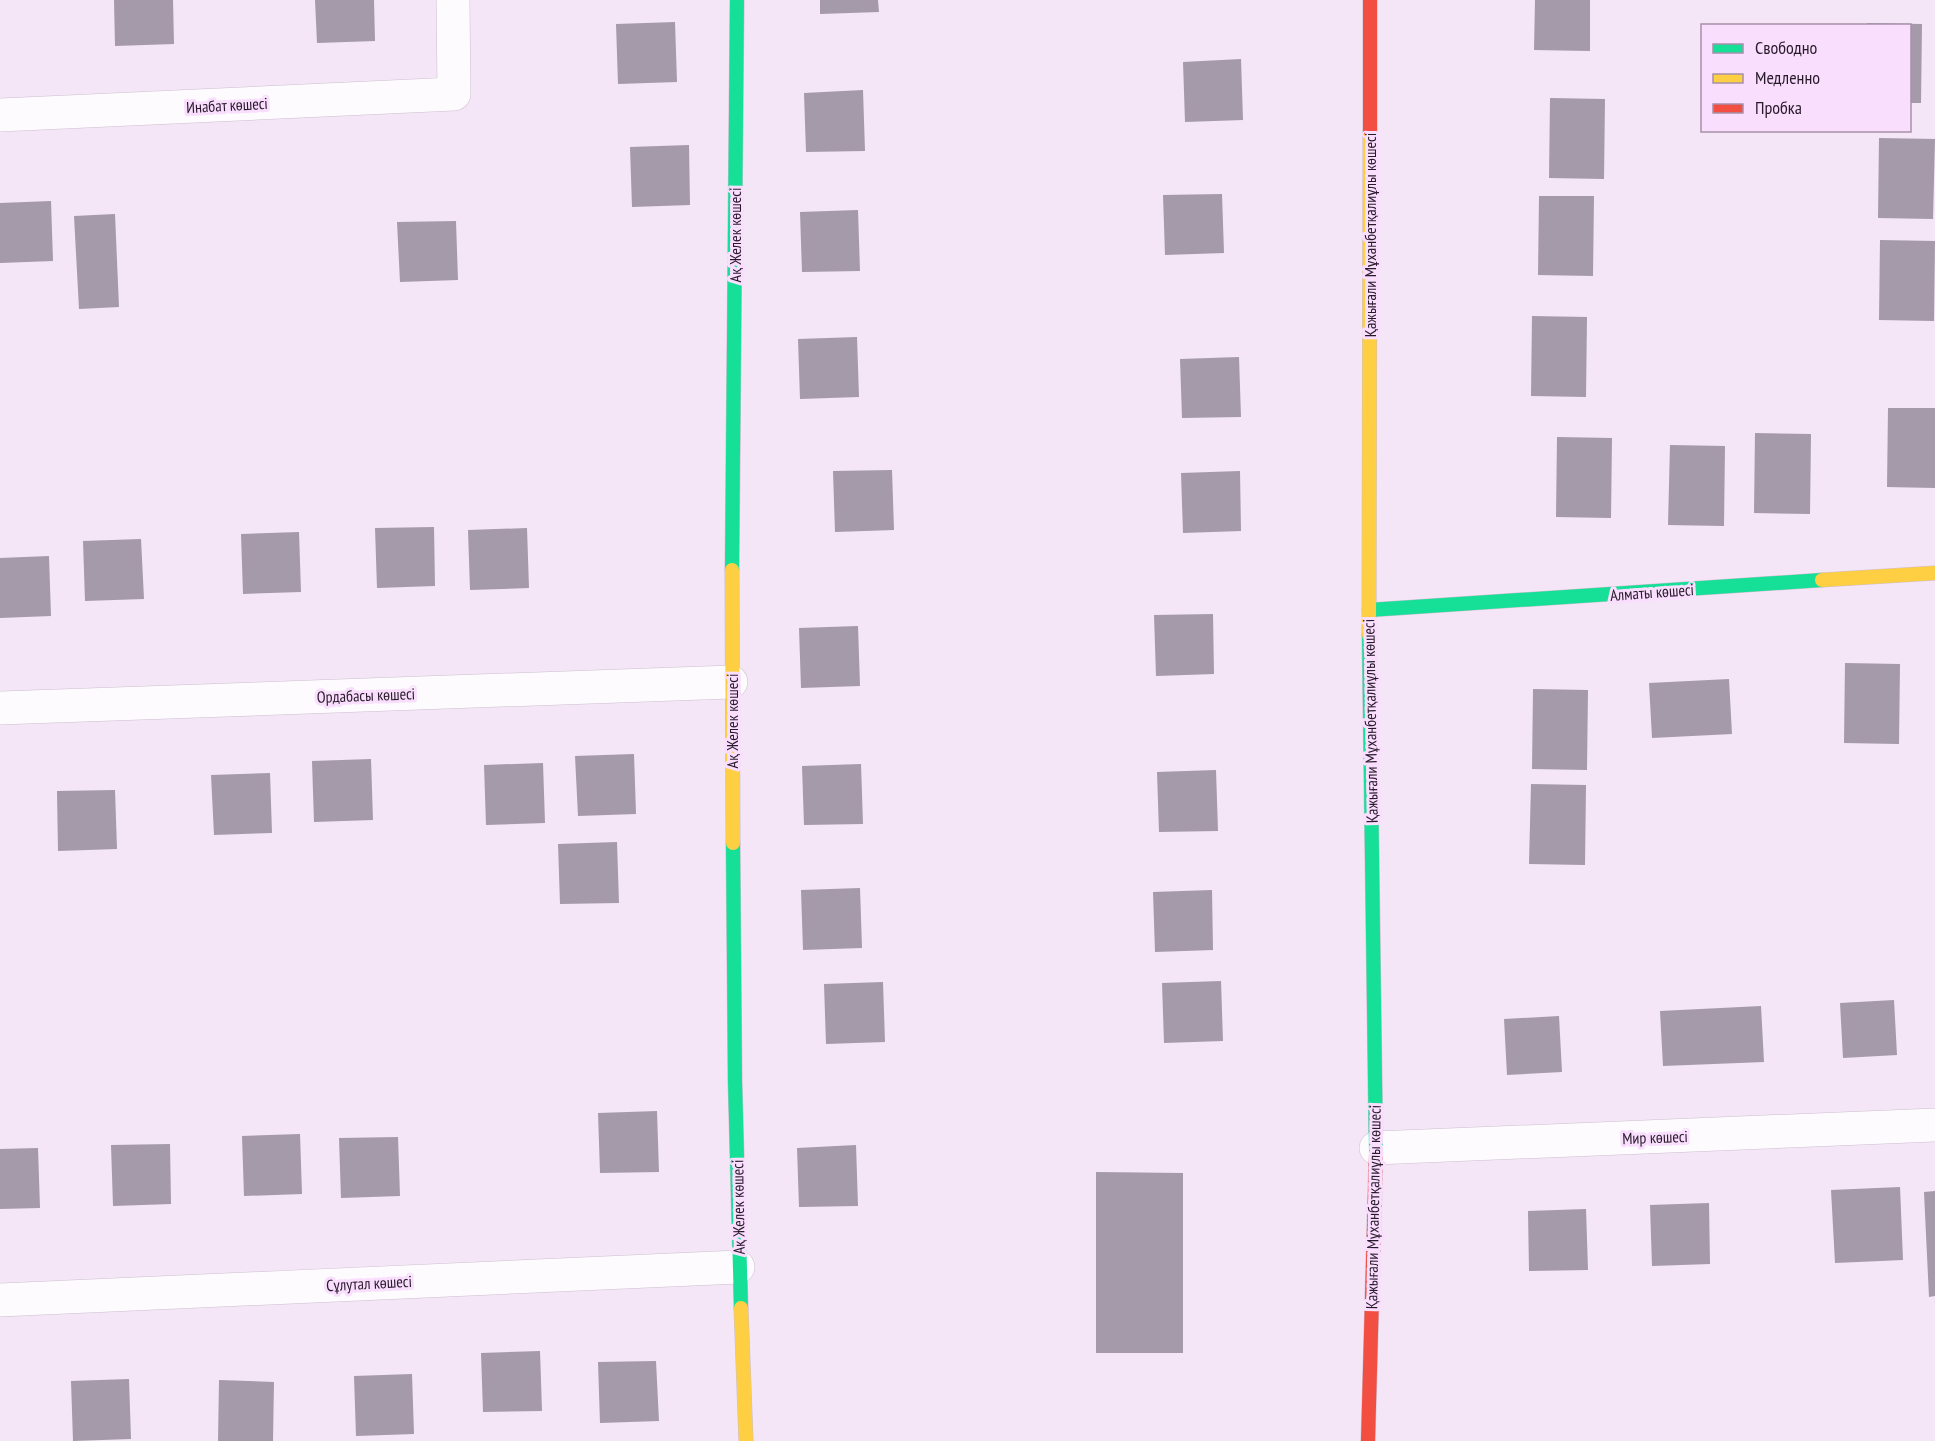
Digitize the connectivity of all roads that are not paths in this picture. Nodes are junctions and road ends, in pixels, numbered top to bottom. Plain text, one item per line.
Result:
1 (453, 0) edge
2 (737, 0) edge
3 (1370, 0) edge
4 (0, 116) edge
5 (1935, 573) edge
6 (1369, 610) junction
7 (731, 682) junction
8 (0, 708) edge
9 (1935, 1125) edge
10 (1376, 1148) junction
11 (738, 1267) junction
12 (0, 1300) edge
13 (746, 1441) edge
14 (1368, 1441) edge

1 - 4 street, Инабат көшесі
2 - 7 street, Ақ Желек көшесі
3 - 6 street, Қажығали Мұханбетқалиұлы көшесі
5 - 6 street, Алматы көшесі
6 - 10 street, Қажығали Мұханбетқалиұлы көшесі
7 - 8 street, Ордабасы көшесі
7 - 11 street, Ақ Желек көшесі
9 - 10 street, Мир көшесі
10 - 14 street, Қажығали Мұханбетқалиұлы көшесі
11 - 12 street, Сұлутал көшесі
11 - 13 street, Ақ Желек көшесі

